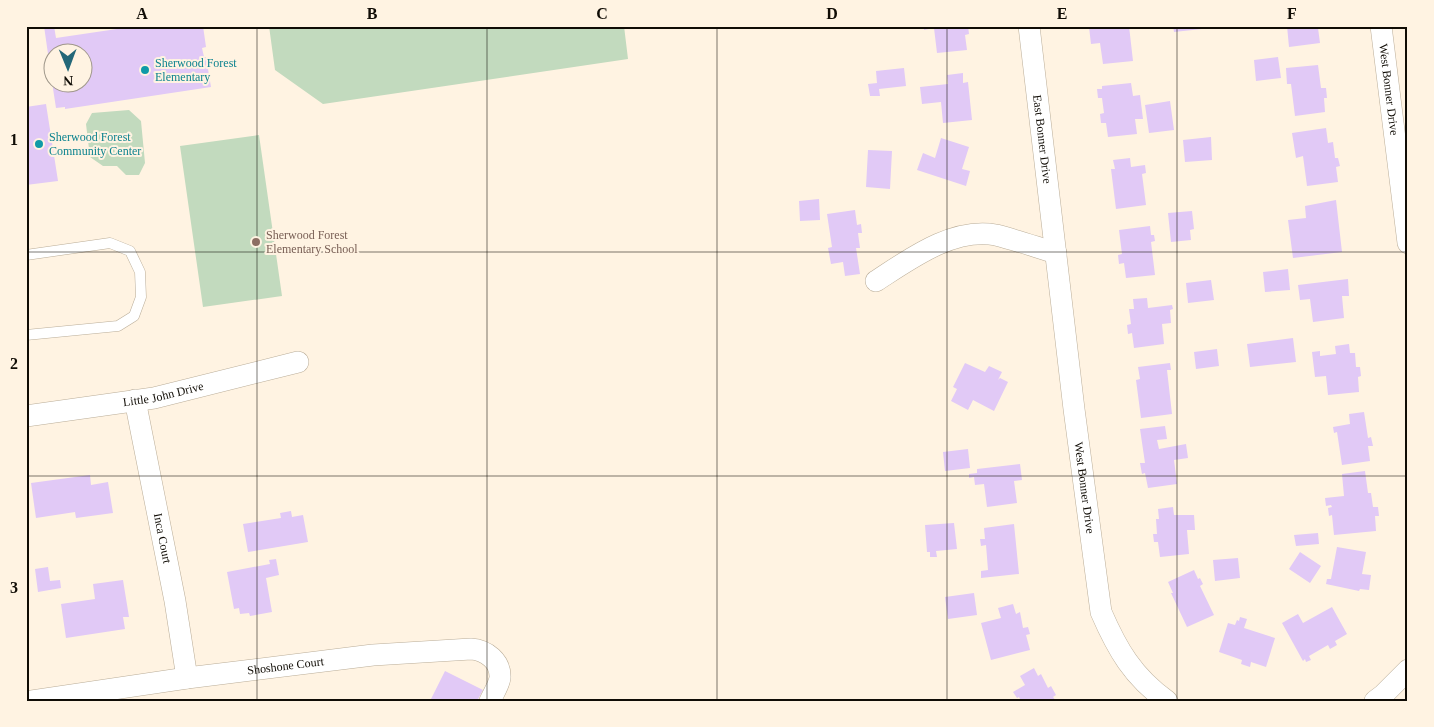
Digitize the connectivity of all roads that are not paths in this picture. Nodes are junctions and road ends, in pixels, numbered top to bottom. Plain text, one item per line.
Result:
1 (1029, 26) edge
2 (1381, 26) edge
3 (1408, 243) edge
4 (1056, 253) junction
5 (26, 255) edge
6 (876, 281) dead end
7 (26, 335) edge
8 (298, 362) dead end
9 (135, 400) junction
10 (26, 416) edge
11 (1408, 670) edge
12 (187, 678) junction
13 (32, 701) edge
14 (490, 701) edge
15 (1167, 701) edge
16 (1375, 701) edge

1 - 4 street, East Bonner Drive
2 - 3 street, West Bonner Drive
4 - 6 street
4 - 15 street, West Bonner Drive
5 - 7 lane
8 - 9 street, Little John Drive
9 - 10 street, Little John Drive
9 - 12 street, Inca Court
11 - 16 street
12 - 13 street, Shoshone Court
12 - 14 street, Shoshone Court

